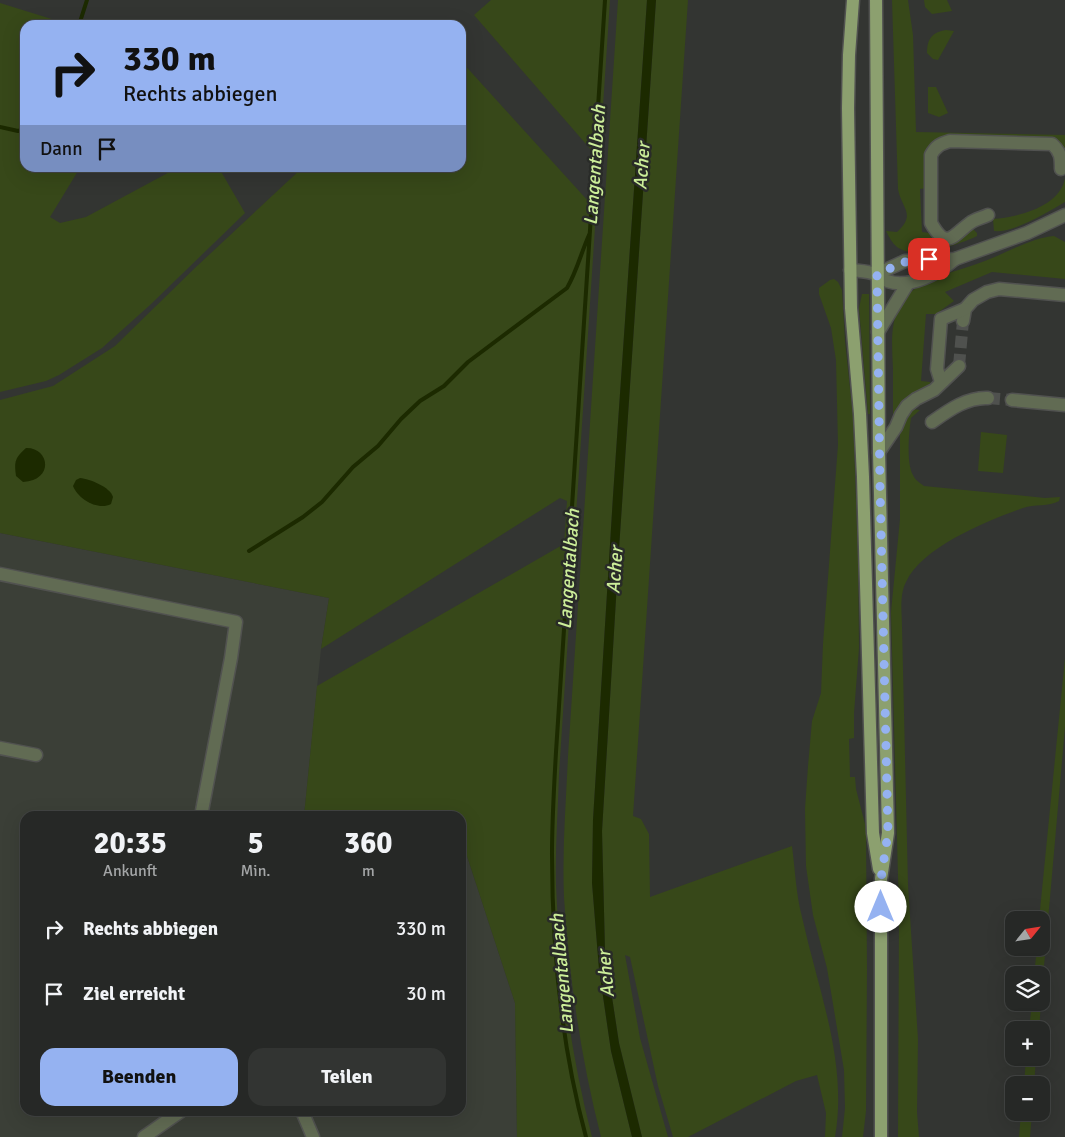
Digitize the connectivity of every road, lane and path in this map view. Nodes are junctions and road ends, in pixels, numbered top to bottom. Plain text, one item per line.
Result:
1 (853, 0) edge
2 (876, 0) edge
3 (1061, 169) dead end
4 (988, 215) dead end
5 (1064, 217) edge
6 (954, 259) junction
7 (850, 270) junction
8 (877, 274) junction
9 (908, 283) junction
10 (1065, 295) edge
11 (878, 332) junction
12 (959, 366) tunnel mouth
13 (941, 382) junction
14 (988, 398) tunnel mouth
15 (1012, 400) tunnel mouth
16 (1065, 405) edge
17 (932, 422) dead end
18 (879, 452) junction
19 (0, 574) edge
20 (0, 748) edge
21 (36, 756) dead end
22 (202, 811) edge
23 (881, 879) junction
24 (174, 1116) edge
25 (304, 1116) edge
26 (881, 1122) junction
27 (144, 1137) edge
28 (313, 1137) edge
29 (873, 1137) edge
30 (881, 1137) edge
31 (887, 1137) edge

1 - 7 main road
2 - 8 main road
3 - 4 street
5 - 6 street
6 - 8 street
6 - 9 street
7 - 8 street
7 - 23 main road
8 - 9 street
8 - 11 main road
9 - 11 street
10 - 13 street
11 - 18 main road
12 - 13 street
13 - 18 street
14 - 17 street
15 - 16 street
18 - 23 main road
19 - 22 street
20 - 21 street
23 - 26 main road
24 - 27 street
25 - 28 street
26 - 29 main road
26 - 30 main road
26 - 31 main road

